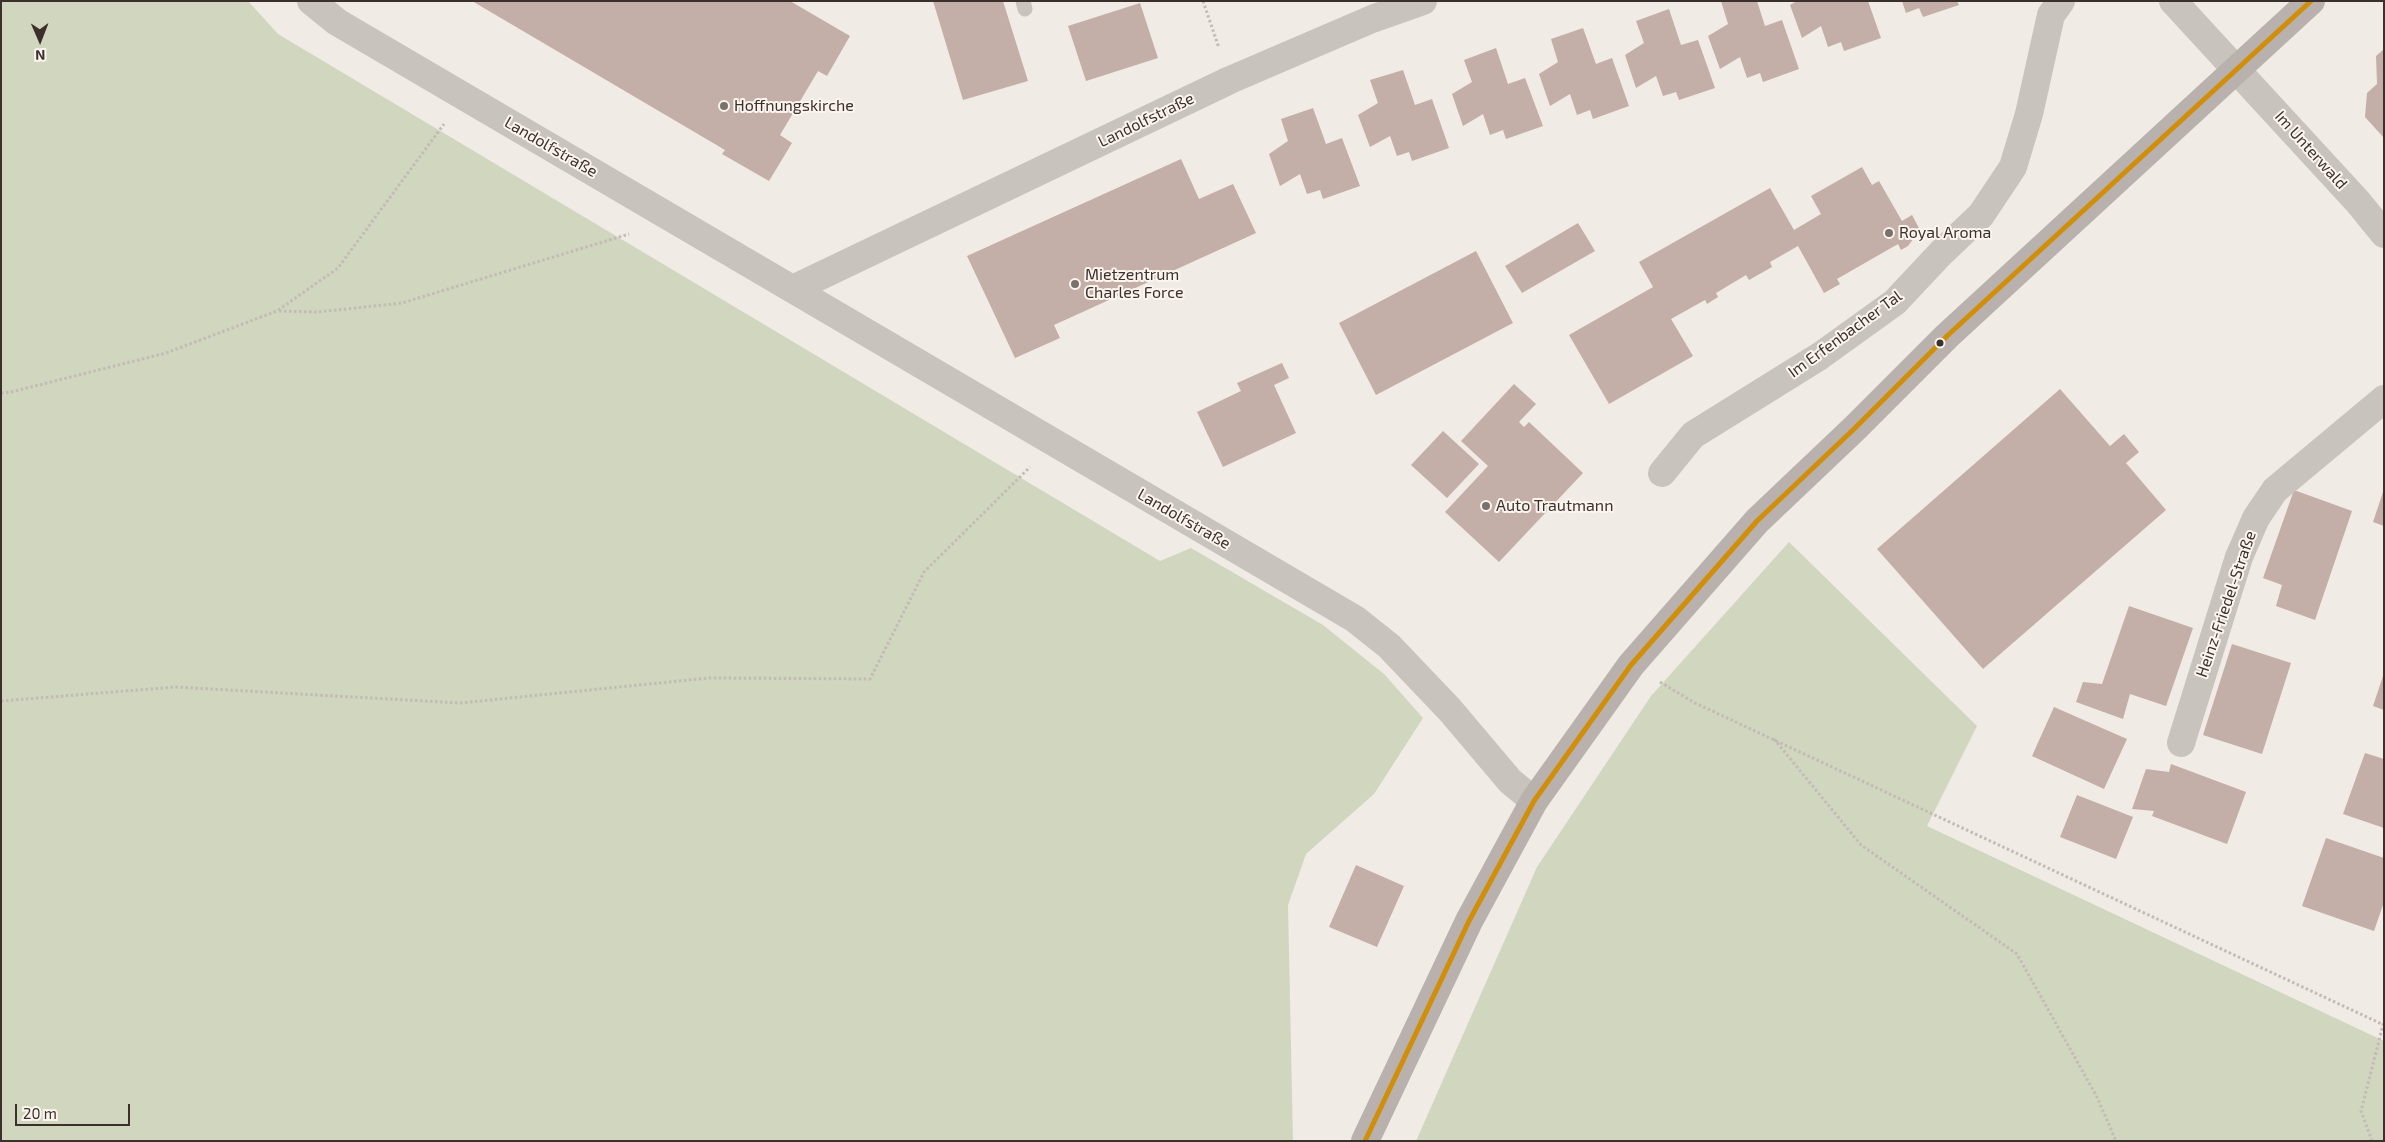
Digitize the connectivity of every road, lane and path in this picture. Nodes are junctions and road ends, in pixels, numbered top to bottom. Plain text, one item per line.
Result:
1 (311, 1) edge
2 (1203, 1) edge
3 (1423, 1) edge
4 (2061, 1) edge
5 (2173, 1) edge
6 (2311, 1) edge
7 (2237, 68) junction
8 (1230, 80) junction
9 (464, 97) junction
10 (2371, 202) edge
11 (675, 220) junction
12 (2384, 234) edge
13 (793, 289) junction
14 (278, 311) junction
15 (1, 393) edge
16 (2384, 399) edge
17 (1054, 443) junction
18 (1662, 473) dead end
19 (1631, 665) junction
20 (1, 702) edge
21 (1772, 737) junction
22 (2181, 743) dead end
23 (1534, 801) junction
24 (2383, 1024) edge
25 (1365, 1141) edge
26 (2116, 1141) edge
27 (2372, 1141) edge

1 - 9 street, Landolfstraße
2 - 8 path
3 - 8 street, Landolfstraße
4 - 18 street, Im Erfenbacher Tal
5 - 7 street
6 - 7 main road
7 - 10 street, Im Unterwald
7 - 19 main road
8 - 13 street, Landolfstraße
9 - 11 street, Landolfstraße
9 - 14 path
10 - 12 street, Im Unterwald
11 - 13 street, Landolfstraße
11 - 14 path
13 - 17 street, Landolfstraße
14 - 15 path
16 - 22 street, Heinz-Friedel-Straße
17 - 20 path
17 - 23 street, Landolfstraße
19 - 21 path
19 - 23 main road
21 - 24 path
21 - 26 path
23 - 25 main road
24 - 27 path

